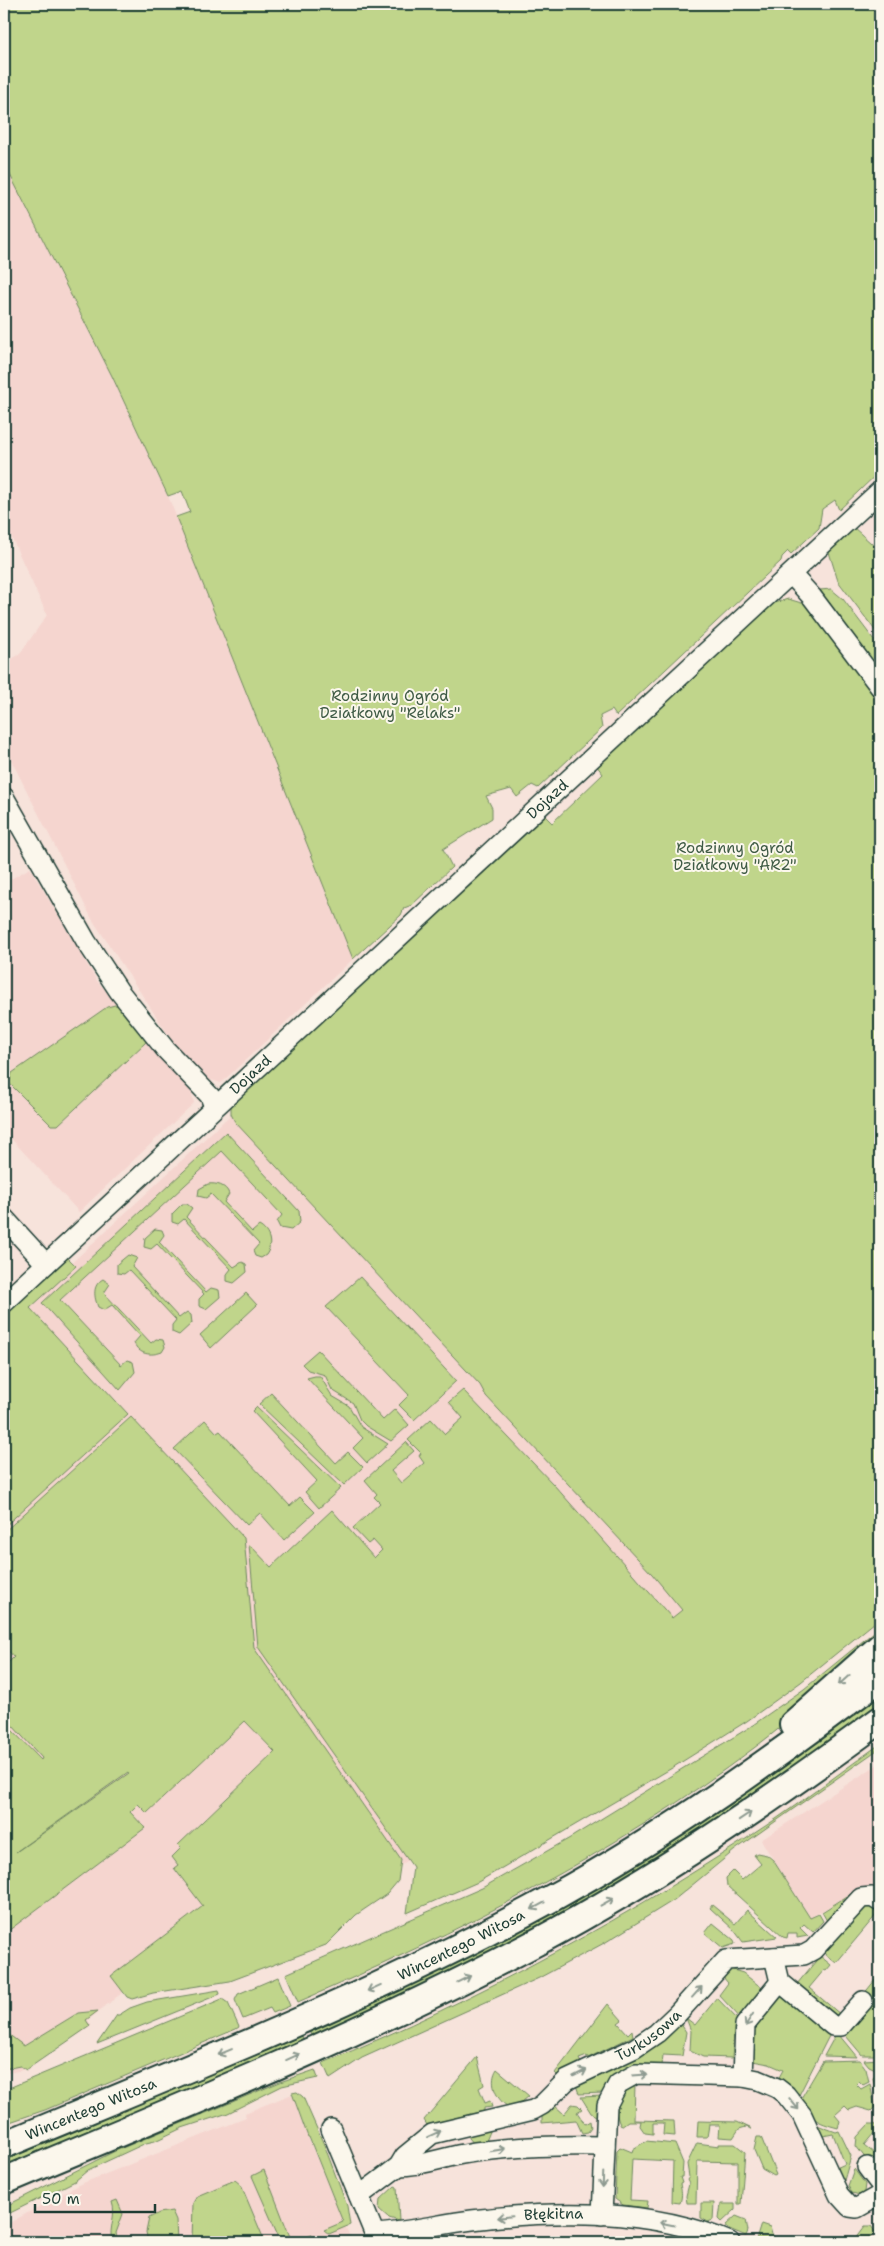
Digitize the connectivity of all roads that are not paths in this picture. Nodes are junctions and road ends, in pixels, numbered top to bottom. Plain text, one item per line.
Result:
1 (880, 491) edge
2 (791, 574) junction
3 (880, 687) edge
4 (4, 798) edge
5 (214, 1107) junction
6 (4, 1218) edge
7 (46, 1264) junction
8 (4, 1303) edge
9 (880, 1647) edge
10 (880, 1678) edge
11 (880, 1720) edge
12 (655, 1837) junction
13 (880, 1902) edge
14 (774, 1957) junction
15 (780, 1982) junction
16 (863, 2001) dead end
17 (743, 2077) junction
18 (168, 2112) junction
19 (331, 2129) dead end
20 (4, 2145) edge
21 (605, 2146) junction
22 (399, 2166) junction
23 (867, 2167) dead end
24 (4, 2181) edge
25 (880, 2184) edge
26 (880, 2195) edge
27 (359, 2196) junction
28 (4, 2201) edge
29 (602, 2215) junction
30 (376, 2238) edge
31 (730, 2242) edge

1 - 2 street, Dojazd
2 - 3 street
2 - 5 street, Dojazd
4 - 5 street, Dojazd
5 - 7 street, Dojazd
6 - 7 street
7 - 8 street, Dojazd
9 -> 12 main road
10 - 12 main road, Wincentego Witosa
18 -> 11 main road, Wincentego Witosa
12 -> 20 main road, Wincentego Witosa
13 - 14 street, Turkusowa
14 - 15 street
22 -> 14 street, Turkusowa
15 - 16 street
15 -> 17 street
21 -> 17 street
17 -> 26 street
18 - 24 main road, Wincentego Witosa
18 - 28 main road
19 - 27 street
22 -> 21 street
21 -> 29 street
22 - 27 street, Turkusowa
23 - 25 street
27 - 30 street
29 -> 30 street, Błękitna
31 -> 29 street, Błękitna

